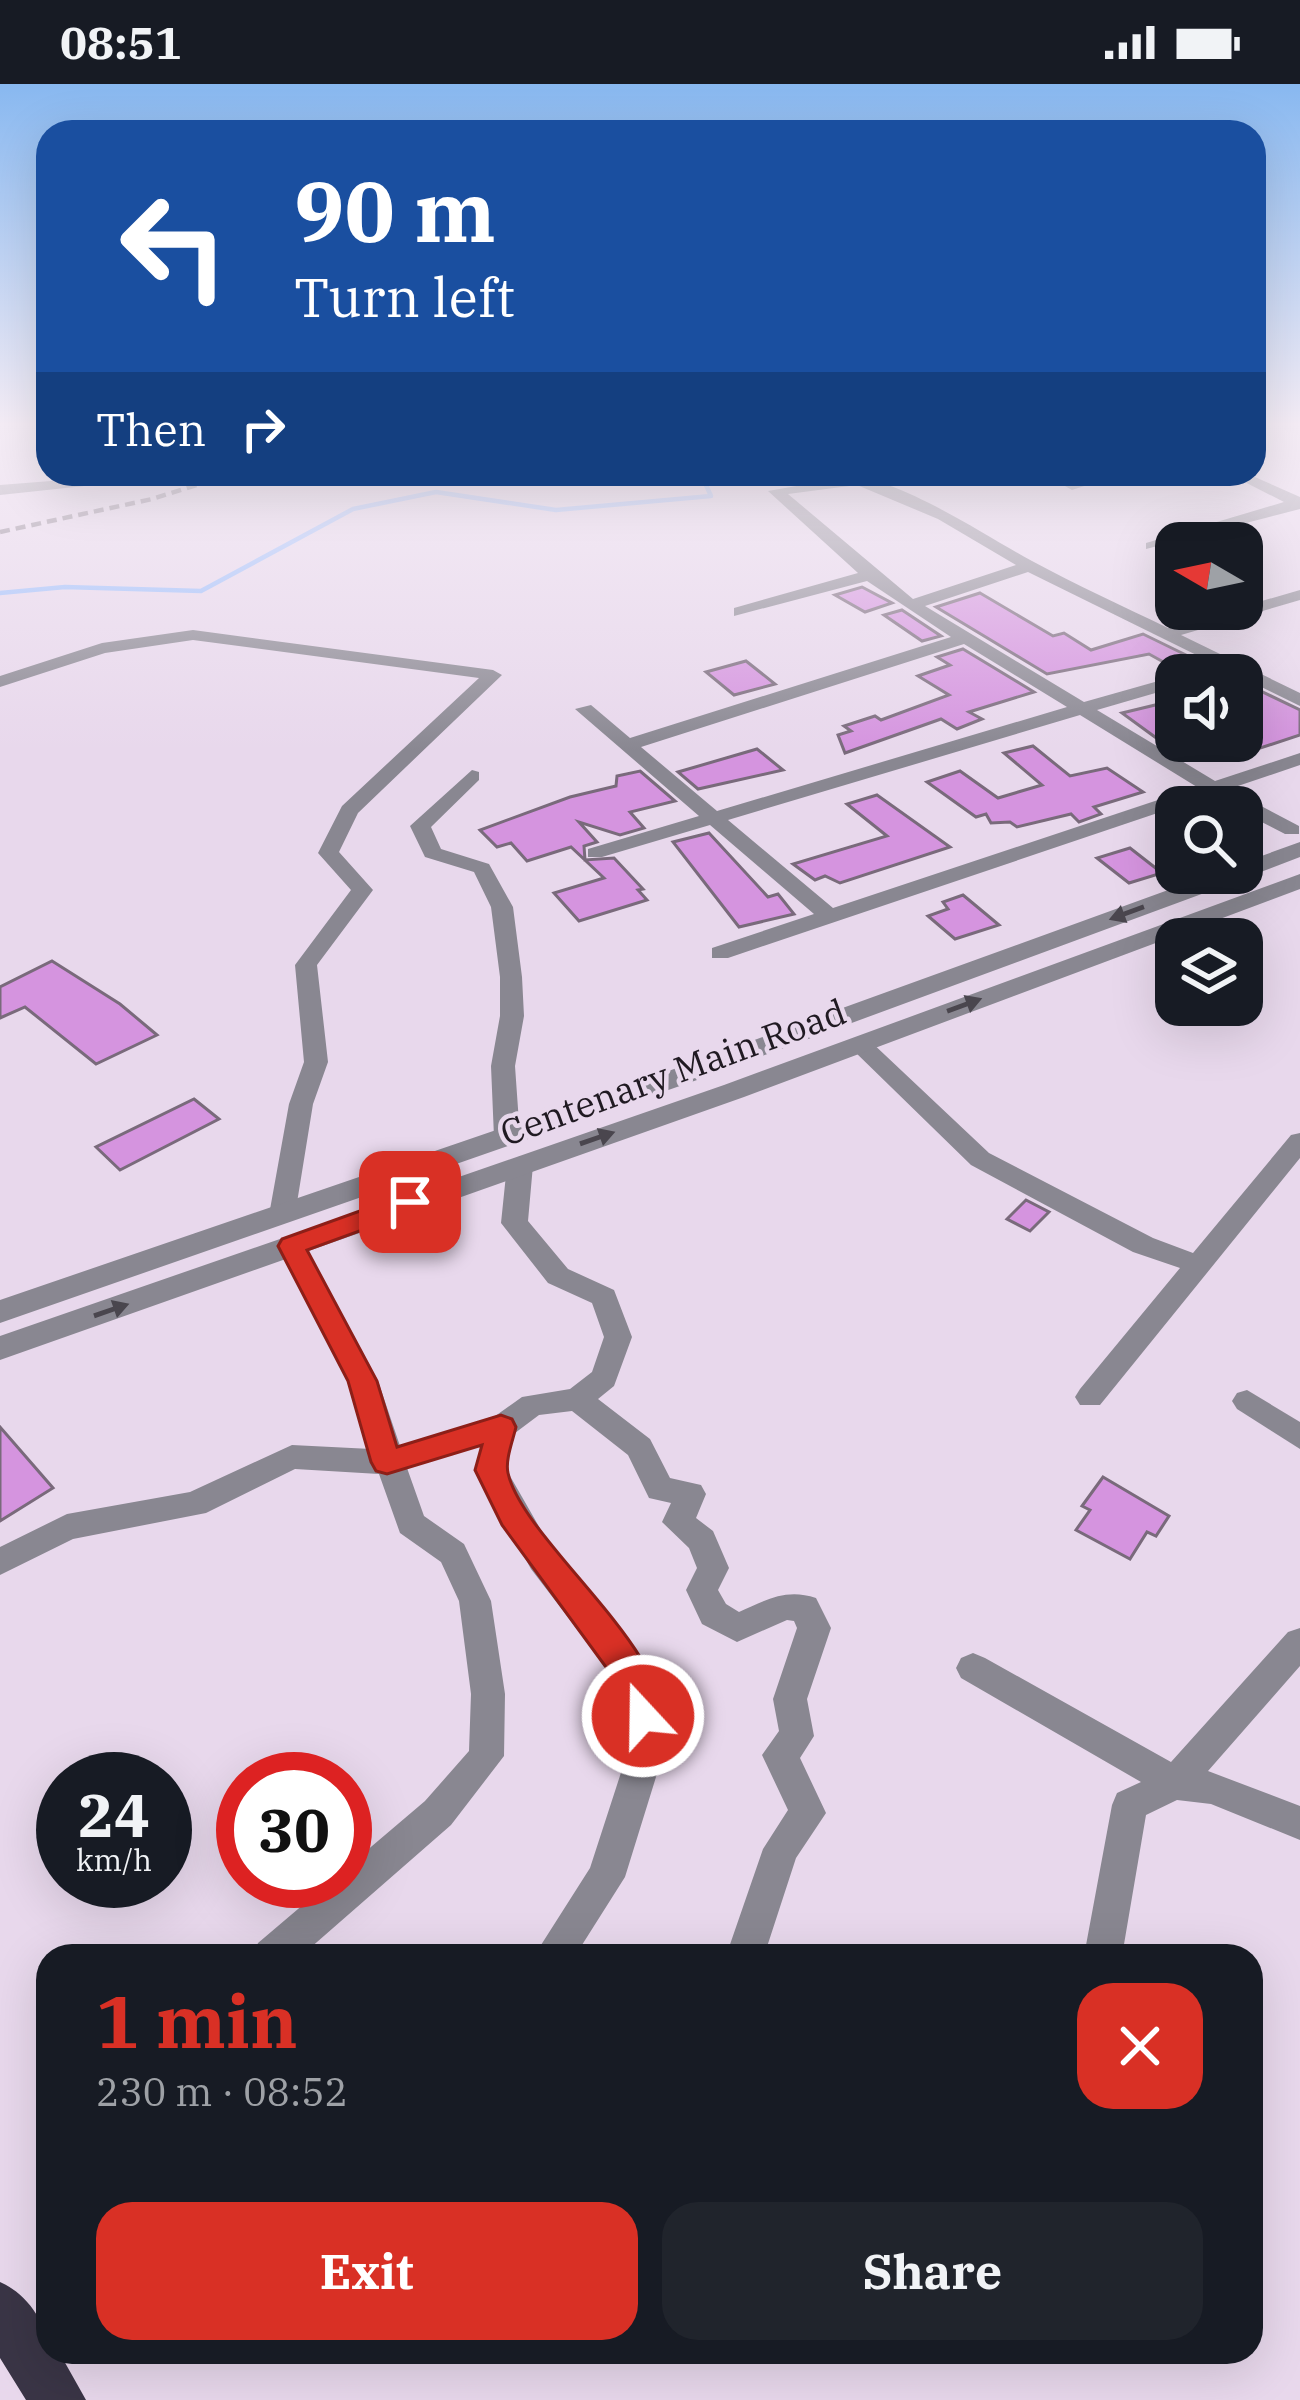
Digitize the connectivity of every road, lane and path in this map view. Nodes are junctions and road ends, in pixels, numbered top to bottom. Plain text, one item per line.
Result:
1 (825, 535) edge
2 (976, 535) edge
3 (1189, 535) edge
4 (1152, 546) dead end
5 (1029, 566) junction
6 (870, 575) junction
7 (1300, 595) edge
8 (911, 605) junction
9 (740, 612) dead end
10 (1165, 634) junction
11 (963, 639) junction
12 (1206, 654) edge
13 (0, 682) edge
14 (1263, 682) edge
15 (1155, 687) edge
16 (1300, 700) edge
17 (584, 709) dead end
18 (1082, 709) junction
19 (631, 744) junction
20 (1300, 759) edge
21 (472, 776) dead end
22 (1209, 786) edge
23 (1230, 786) edge
24 (1155, 811) edge
25 (713, 816) junction
26 (1263, 820) edge
27 (1296, 840) edge
28 (595, 853) dead end
29 (1263, 859) edge
30 (1300, 881) edge
31 (1179, 894) edge
32 (832, 918) junction
33 (720, 953) dead end
34 (860, 1044) junction
35 (687, 1074) junction
36 (708, 1100) junction
37 (1300, 1141) edge
38 (513, 1151) junction
39 (286, 1230) junction
40 (1199, 1265) junction
41 (0, 1312) edge
42 (0, 1348) edge
43 (1090, 1397) dead end
44 (577, 1399) junction
45 (1247, 1401) dead end
46 (501, 1427) junction
47 (1300, 1437) edge
48 (387, 1462) junction
49 (0, 1562) edge
50 (1300, 1642) edge
51 (973, 1667) dead end
52 (1175, 1783) junction
53 (1300, 1823) edge
54 (286, 1944) edge
55 (561, 1944) edge
56 (749, 1944) edge
57 (1105, 1944) edge
58 (0, 2309) edge
59 (58, 2400) edge

1 - 6 street
2 - 5 street
3 - 4 street
5 - 8 street
5 - 10 street
6 - 8 street
6 - 9 street
7 - 10 street
8 - 11 street
10 - 12 street
11 - 18 street
11 - 19 street
13 - 39 street
14 - 16 street
15 - 18 street
17 - 19 street
18 - 22 street
18 - 25 street
19 - 25 street
20 - 23 street
21 - 38 street
24 - 32 street
25 - 28 street
25 - 32 street
26 - 27 street
27 - 29 street, Centenary Main Road
34 -> 30 street, Centenary Main Road
31 -> 35 street, Centenary Main Road
32 - 33 street
34 - 36 street, Centenary Main Road
34 - 40 street
35 - 36 street
35 - 38 street, Centenary Main Road
38 -> 36 street, Centenary Main Road
37 - 40 street
38 - 39 street, Centenary Main Road
38 - 44 street
39 - 41 street, Centenary Main Road
42 -> 39 street, Centenary Main Road
39 - 48 street
40 - 43 street
44 - 46 street
44 - 56 street
45 - 47 street
46 - 48 street
46 - 55 street
48 - 49 street
48 - 54 street
50 - 52 street
51 - 52 street
52 - 53 street
52 - 57 street
58 - 59 highway

